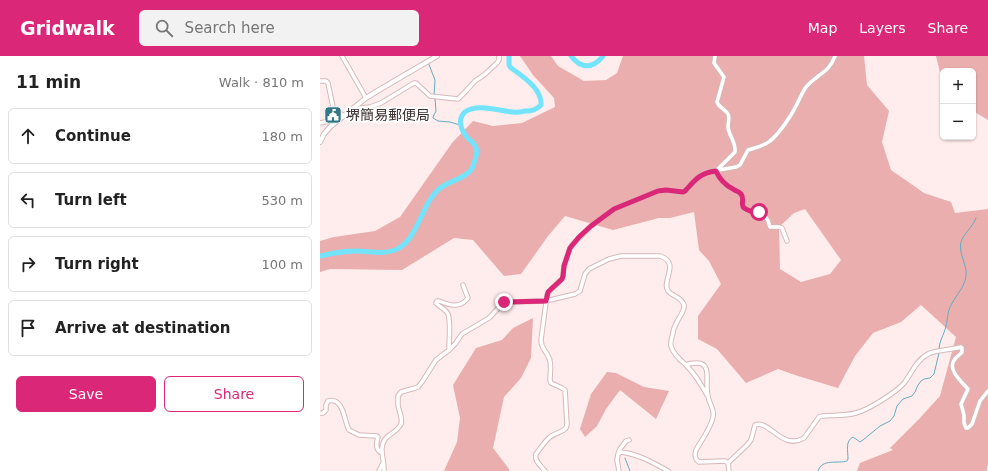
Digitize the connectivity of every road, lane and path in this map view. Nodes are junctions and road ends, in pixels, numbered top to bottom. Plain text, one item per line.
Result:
1 (342, 56) edge
2 (437, 56) edge
3 (499, 56) edge
4 (715, 56) edge
5 (835, 56) edge
6 (320, 81) edge
7 (366, 98) junction
8 (353, 109) junction
9 (344, 116) junction
10 (339, 119) junction
11 (320, 122) edge
12 (320, 142) edge
13 (716, 171) junction
14 (786, 241) dead end
15 (464, 286) dead end
16 (546, 301) junction
17 (449, 350) junction
18 (686, 365) junction
19 (988, 391) edge
20 (708, 399) junction
21 (320, 413) edge
22 (629, 440) dead end
23 (382, 453) junction
24 (618, 454) junction
25 (383, 463) junction
26 (728, 463) junction
27 (379, 471) edge
28 (384, 471) edge
29 (546, 471) edge
30 (619, 471) edge
31 (668, 471) edge
32 (729, 471) edge

1 - 7 street
2 - 7 main road
3 - 8 street
4 - 13 street
5 - 13 street
6 - 9 street
7 - 8 main road
8 - 9 main road
9 - 10 main road
10 - 11 street
10 - 12 main road
13 - 14 street
13 - 16 street
15 - 17 street
16 - 17 street
16 - 18 street
16 - 29 street
17 - 23 street
18 - 20 street
18 - 20 street
19 - 26 street
20 - 26 street
21 - 23 street
22 - 24 street
23 - 25 street
24 - 30 street
24 - 31 street
25 - 27 street
25 - 28 street
26 - 32 street

